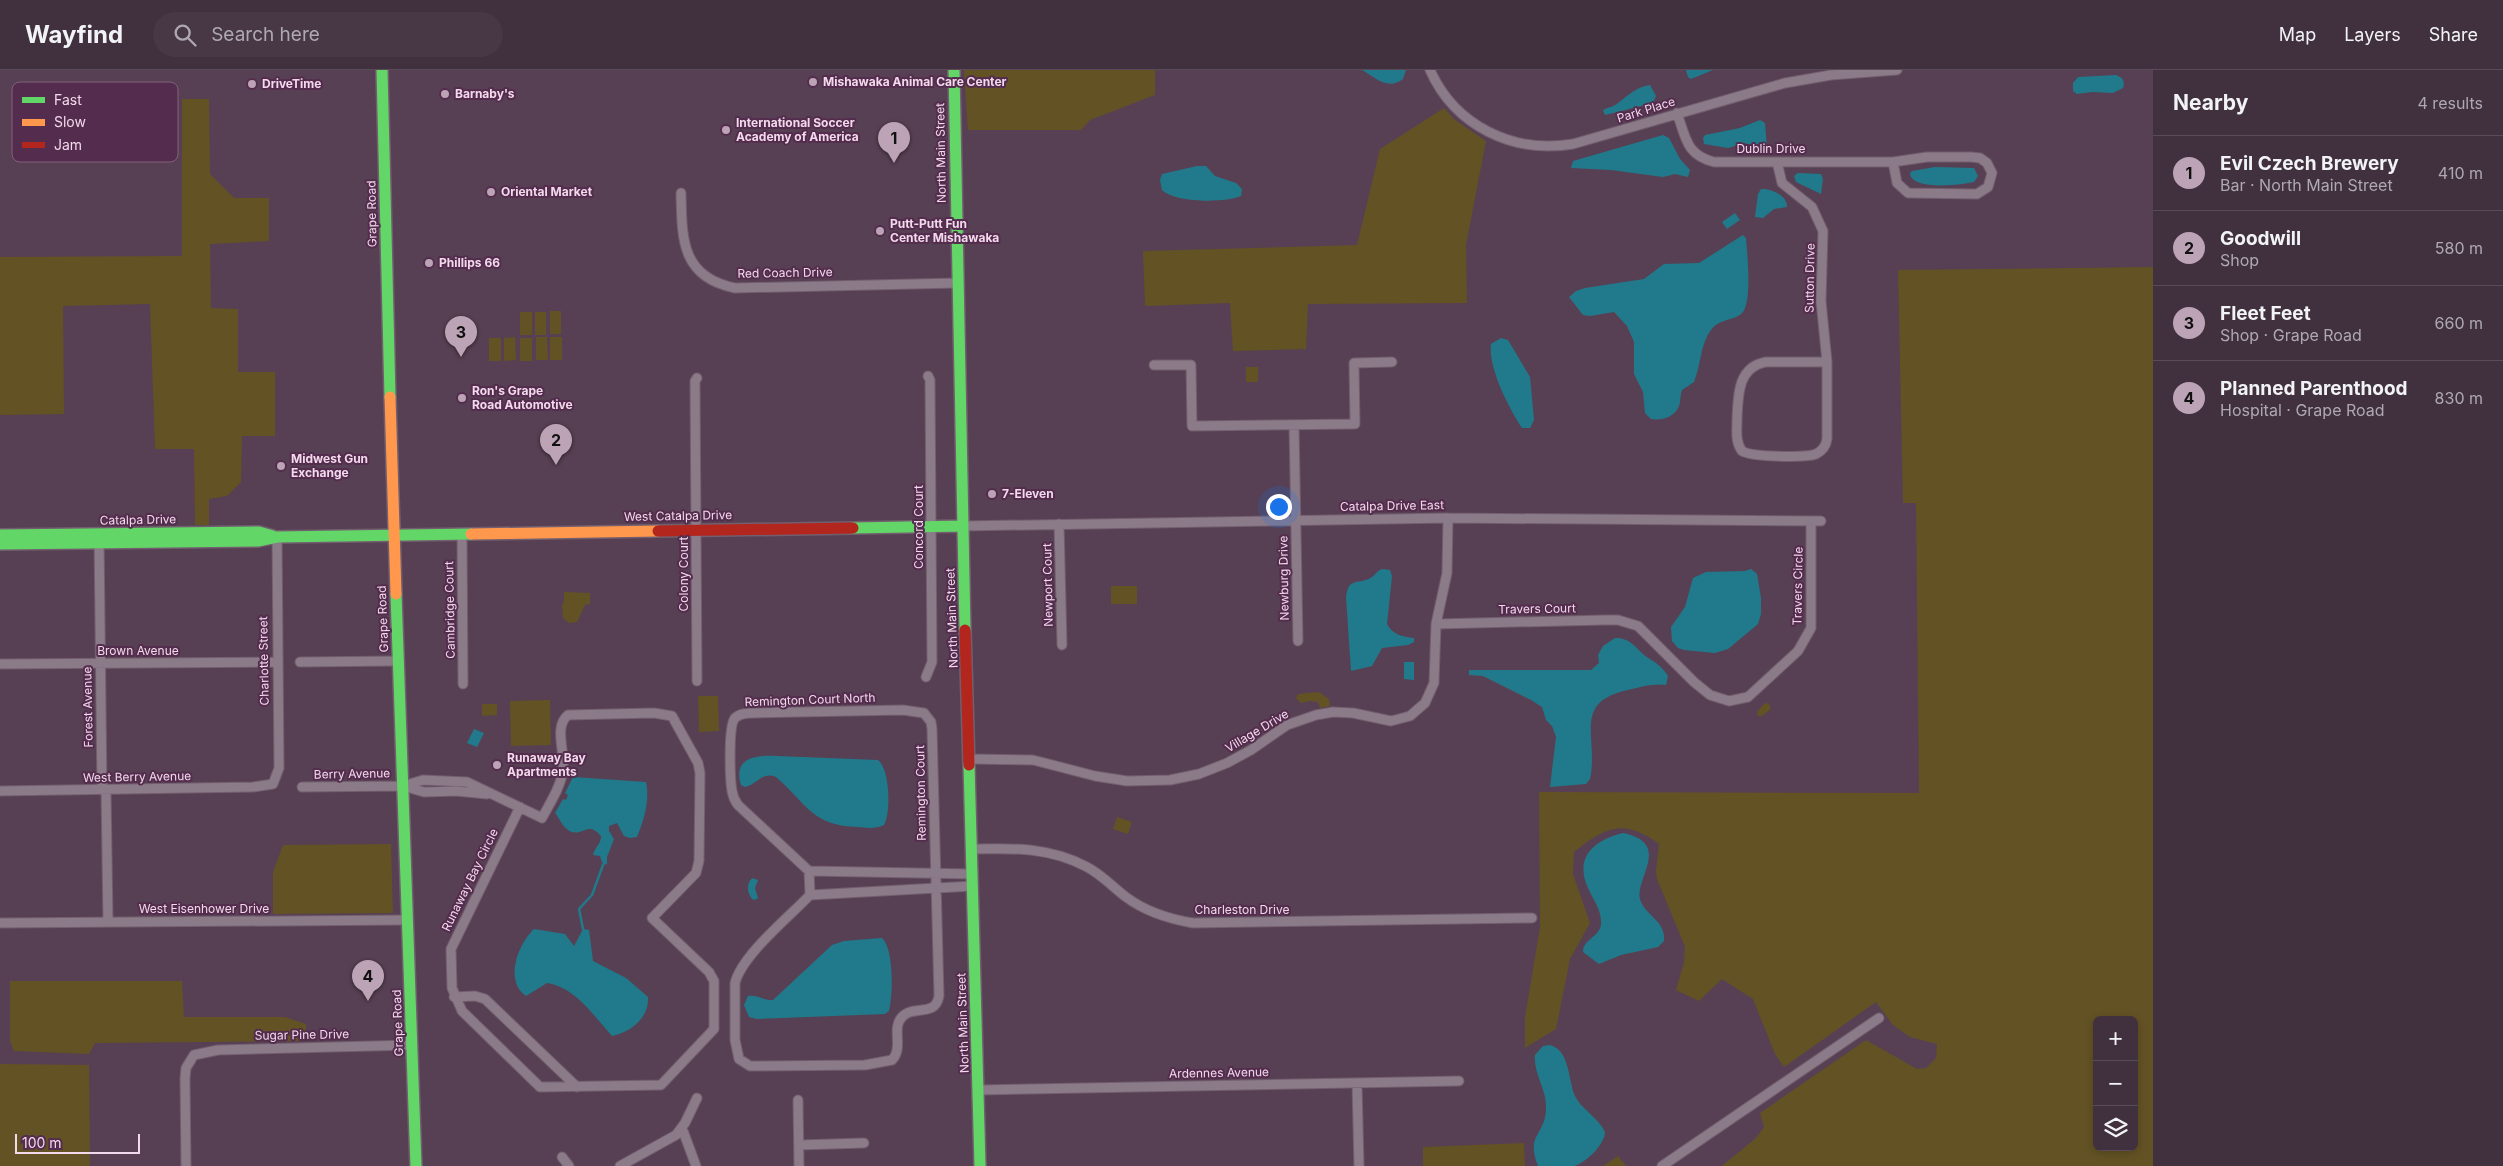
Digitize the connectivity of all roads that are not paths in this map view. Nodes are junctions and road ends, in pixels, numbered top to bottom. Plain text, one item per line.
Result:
1 (382, 70) edge
2 (954, 70) edge
3 (1430, 70) edge
4 (1897, 70) edge
5 (1677, 113) junction
6 (1776, 162) junction
7 (1893, 162) junction
8 (681, 193) dead end
9 (958, 283) junction
10 (1392, 362) dead end
11 (1827, 362) junction
12 (1154, 365) dead end
13 (928, 376) dead end
14 (697, 378) dead end
15 (1294, 425) junction
16 (1448, 518) junction
17 (1296, 520) junction
18 (1811, 521) junction
19 (1821, 521) dead end
20 (1060, 524) junction
21 (930, 526) junction
22 (963, 526) junction
23 (696, 530) junction
24 (0, 535) edge
25 (394, 535) junction
26 (462, 535) junction
27 (277, 537) junction
28 (99, 538) junction
29 (0, 544) edge
30 (1436, 624) junction
31 (1638, 626) joint
32 (1298, 641) dead end
33 (1062, 645) dead end
34 (398, 661) junction
35 (276, 662) junction
36 (300, 662) dead end
37 (0, 664) edge
38 (100, 664) junction
39 (926, 676) dead end
40 (697, 680) dead end
41 (463, 684) dead end
42 (924, 713) joint
43 (970, 759) junction
44 (273, 784) joint
45 (403, 786) junction
46 (302, 787) dead end
47 (104, 790) junction
48 (0, 791) edge
49 (520, 807) junction
50 (972, 849) junction
51 (809, 871) junction
52 (936, 875) junction
53 (973, 880) junction
54 (936, 886) junction
55 (810, 895) junction
56 (1532, 918) dead end
57 (407, 920) junction
58 (108, 922) junction
59 (0, 923) edge
60 (454, 997) junction
61 (1879, 1018) dead end
62 (412, 1045) junction
63 (1459, 1081) dead end
64 (1357, 1084) junction
65 (577, 1087) junction
66 (978, 1090) junction
67 (697, 1098) dead end
68 (798, 1100) dead end
69 (682, 1128) junction
70 (864, 1143) dead end
71 (799, 1145) junction
72 (562, 1157) dead end
73 (186, 1166) edge
74 (416, 1166) edge
75 (569, 1166) edge
76 (620, 1166) edge
77 (696, 1166) edge
78 (799, 1166) edge
79 (980, 1166) edge
80 (1360, 1166) edge
81 (1662, 1166) edge

1 - 25 main road, Grape Road
2 - 9 main road, North Main Street
3 - 5 street, Park Place
4 - 5 street, Park Place
5 - 6 street, Dublin Drive
6 - 7 street, Dublin Drive
6 - 11 street, Sutton Drive
7 - 7 street, Dublin Drive
8 - 9 street, Red Coach Drive
9 - 22 main road, North Main Street
10 - 15 street
11 - 11 street, Sutton Drive
12 - 15 street
13 - 21 street, Concord Court
14 - 23 street, Colony Court
15 - 17 street, Newburg Drive
16 - 17 street, Catalpa Drive East
16 - 18 street, Catalpa Drive East
16 - 30 street, Village Drive
17 - 20 street, Catalpa Drive East
17 - 32 street, Newburg Drive
18 - 19 street, Catalpa Drive East
18 - 31 street, Travers Circle
20 - 22 street, Catalpa Drive East
20 - 33 street, Newport Court
21 - 22 main road, West Catalpa Drive
21 - 23 main road, West Catalpa Drive
21 - 39 street, Concord Court
22 - 43 main road, North Main Street
23 - 26 main road, West Catalpa Drive
23 - 40 street, Colony Court
24 - 28 main road, Catalpa Drive
25 - 26 main road, West Catalpa Drive
25 - 27 main road, Catalpa Drive
25 - 34 main road, Grape Road
26 - 41 street, Cambridge Court
27 - 28 main road, Catalpa Drive
27 - 35 street, Charlotte Street
28 - 29 main road, Catalpa Drive
28 - 38 street, Forest Avenue
30 - 31 street, Travers Court
30 - 43 street, Village Drive
34 - 36 street
34 - 45 main road, Grape Road
35 - 38 street, Brown Avenue
35 - 44 street, Charlotte Street
37 - 38 street, Brown Avenue
38 - 47 street, Forest Avenue
42 - 51 street, Remington Court North
42 - 52 street, Remington Court
43 - 50 main road, North Main Street
44 - 47 street, West Berry Avenue
45 - 46 street, Berry Avenue
45 - 49 street
45 - 57 main road, Grape Road
47 - 48 street, West Berry Avenue
47 - 58 street, Forest Avenue
49 - 60 street, Runaway Bay Circle
49 - 65 street
50 - 53 main road, North Main Street
50 - 56 street, Charleston Drive
51 - 52 street
51 - 55 street
52 - 53 street
52 - 54 street, Remington Court
53 - 54 street
53 - 66 main road, North Main Street
54 - 55 street
54 - 55 street, Remington Court
57 - 58 street, West Eisenhower Drive
57 - 62 main road, Grape Road
58 - 59 street, West Eisenhower Drive
60 - 65 street
60 - 65 street
61 - 81 street
62 - 73 street, Sugar Pine Drive
62 - 74 main road, Grape Road
63 - 64 street, Ardennes Avenue
64 - 66 street, Ardennes Avenue
64 - 80 street
66 - 79 main road, North Main Street
67 - 69 street
68 - 71 street
69 - 76 street
69 - 77 street
70 - 71 street
71 - 78 street
72 - 75 street

